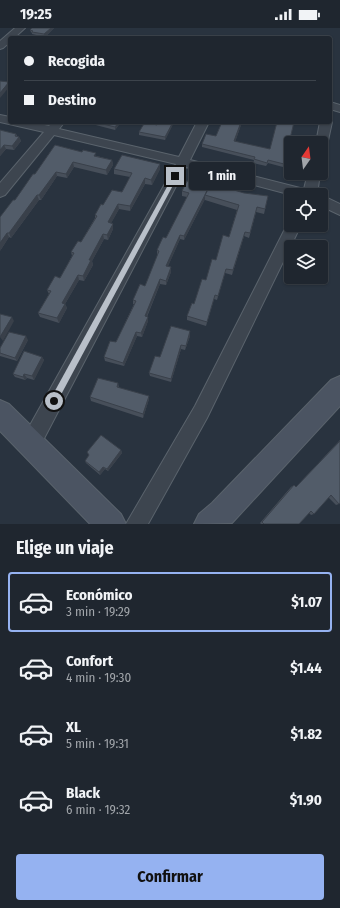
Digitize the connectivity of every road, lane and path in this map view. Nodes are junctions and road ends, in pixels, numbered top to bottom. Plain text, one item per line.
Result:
1 (20, 28) edge
2 (11, 36) edge
3 (36, 124) edge
4 (201, 124) edge
5 (326, 124) edge
6 (56, 126) edge
7 (323, 136) edge
8 (183, 162) junction
9 (284, 188) edge
10 (0, 192) edge
11 (328, 204) edge
12 (340, 210) edge
13 (291, 232) edge
14 (340, 388) edge
15 (0, 413) edge
16 (31, 443) junction
17 (221, 520) edge
18 (111, 524) edge
19 (136, 524) edge

1 - 2 street
3 - 6 street
4 - 8 street
5 - 7 street
6 - 8 street
6 - 10 street
8 - 9 street
8 - 16 street
11 - 12 street
13 - 19 street
14 - 17 main road
15 - 16 main road
16 - 18 main road

